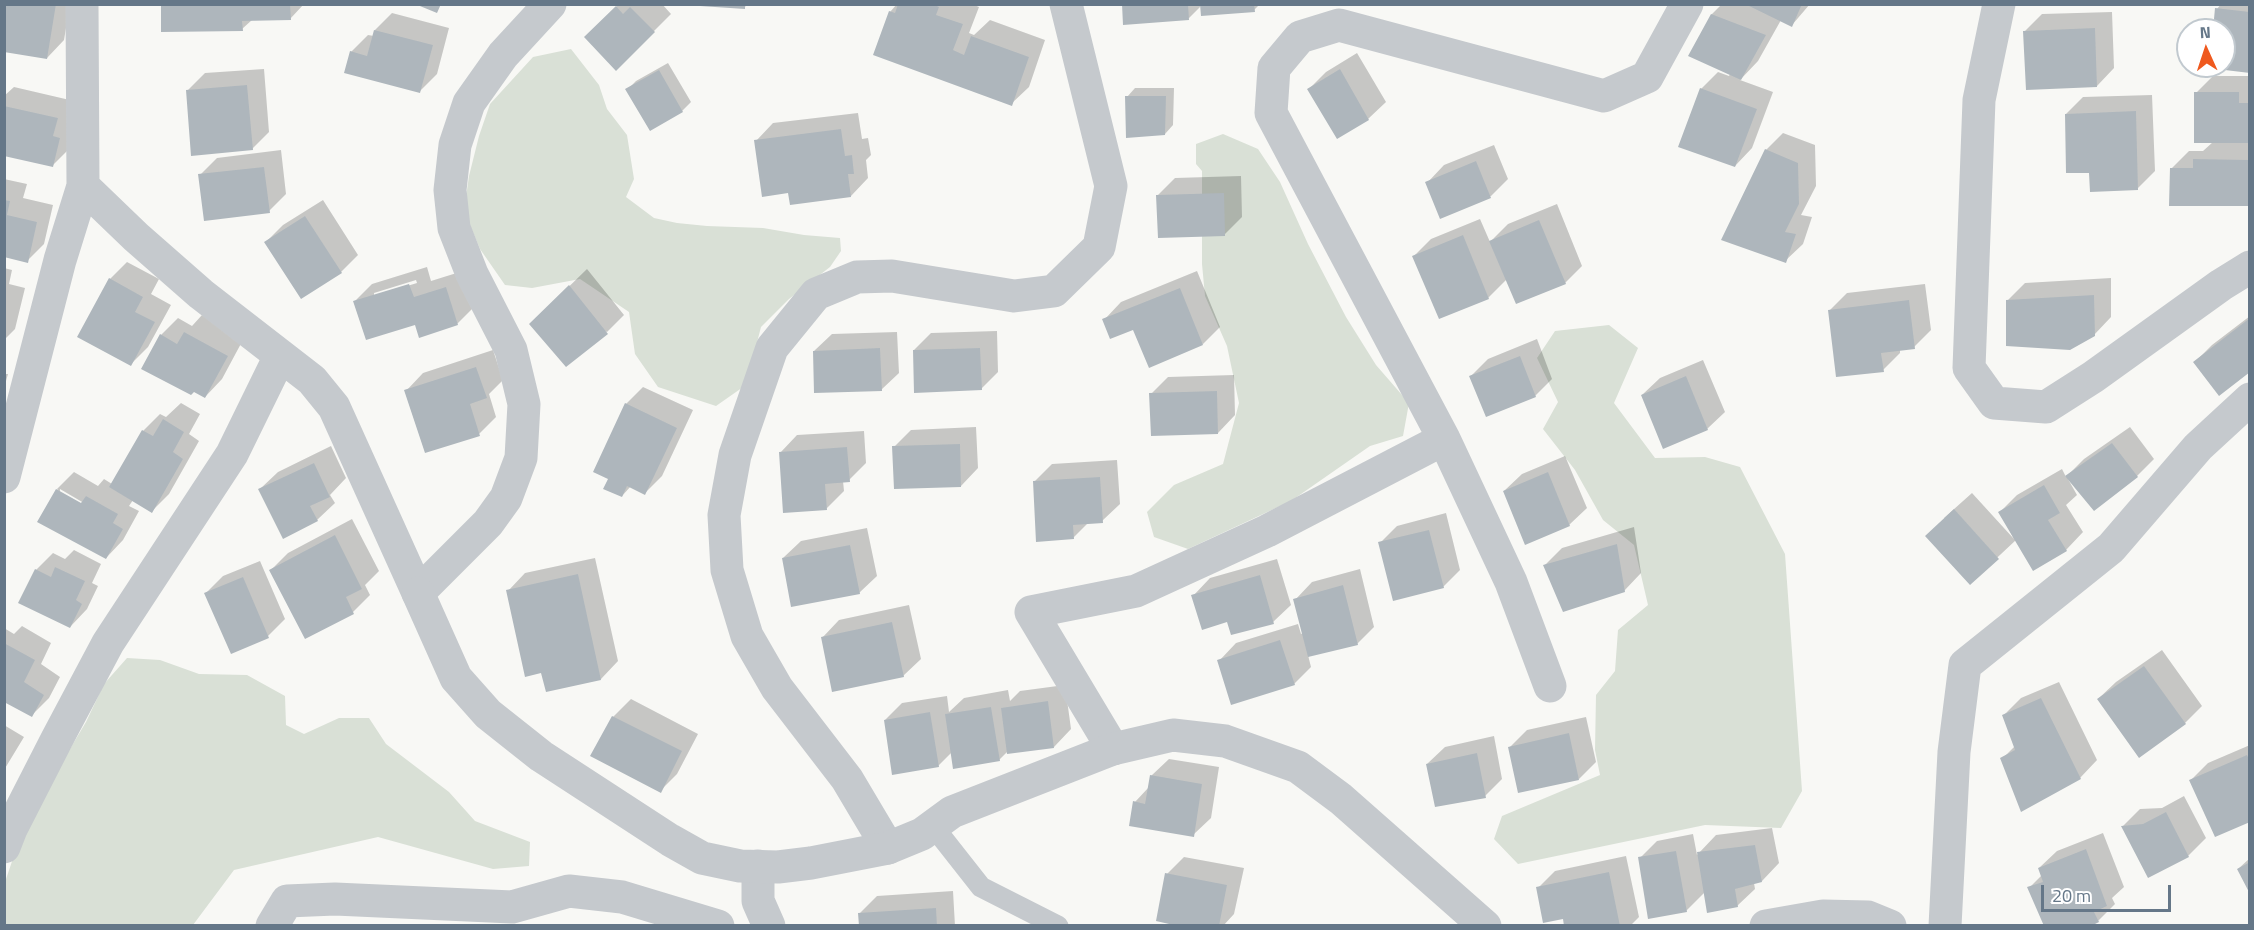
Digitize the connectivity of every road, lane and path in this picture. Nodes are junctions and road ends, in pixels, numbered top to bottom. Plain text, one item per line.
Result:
1 (82, 4) edge
2 (550, 4) edge
3 (1066, 4) edge
4 (1687, 4) edge
5 (1999, 4) edge
6 (83, 186) junction
7 (2250, 267) edge
8 (280, 356) junction
9 (2250, 399) edge
10 (1444, 439) junction
11 (4, 477) edge
12 (418, 593) junction
13 (1550, 686) dead end
14 (1113, 749) junction
15 (933, 826) junction
16 (4, 847) edge
17 (888, 848) junction
18 (758, 866) junction
19 (272, 926) edge
20 (718, 926) edge
21 (769, 926) edge
22 (1058, 926) edge
23 (1485, 926) edge
24 (1766, 926) edge
25 (1890, 926) edge
26 (1945, 926) edge

1 - 6 street
2 - 12 street
3 - 17 street
4 - 10 street
5 - 7 street
6 - 8 street
6 - 11 street
8 - 12 street
8 - 16 street
9 - 26 street
10 - 13 street
10 - 14 street
12 - 18 street
14 - 15 street
14 - 23 street
15 - 17 street
15 - 22 lane
17 - 18 street
18 - 21 street
19 - 20 street
24 - 25 street

